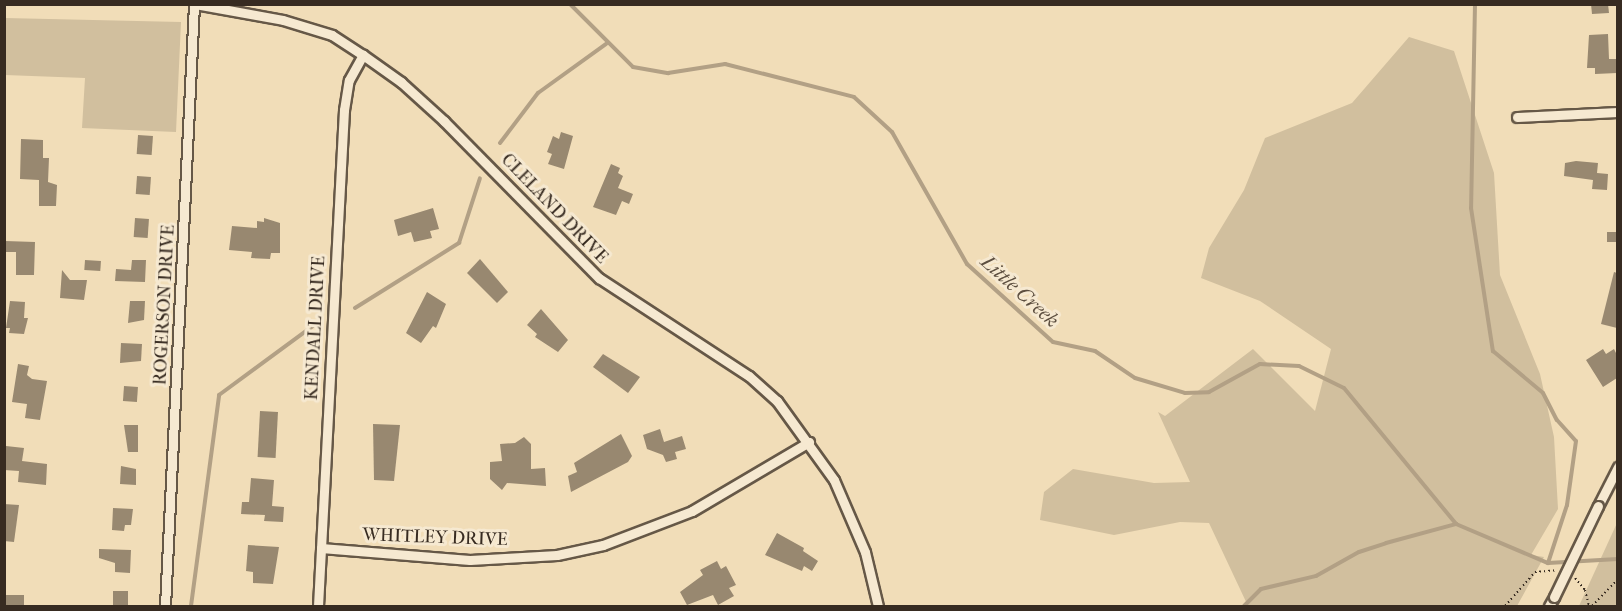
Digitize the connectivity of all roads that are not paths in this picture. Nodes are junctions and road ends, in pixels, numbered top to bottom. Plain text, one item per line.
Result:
1 (194, 4) edge
2 (363, 55) junction
3 (1617, 112) edge
4 (1517, 117) dead end
5 (809, 442) junction
6 (1617, 467) edge
7 (321, 548) junction
8 (165, 606) edge
9 (318, 606) edge
10 (878, 606) edge
11 (1549, 606) edge

1 - 2 street, CLELAND DRIVE
1 - 8 street, ROGERSON DRIVE
2 - 5 street, CLELAND DRIVE
2 - 7 street, KENDALL DRIVE
3 - 4 street
5 - 7 street, WHITLEY DRIVE
5 - 10 street, CLELAND DRIVE
6 - 11 street, bridge
7 - 9 street, KENDALL DRIVE

